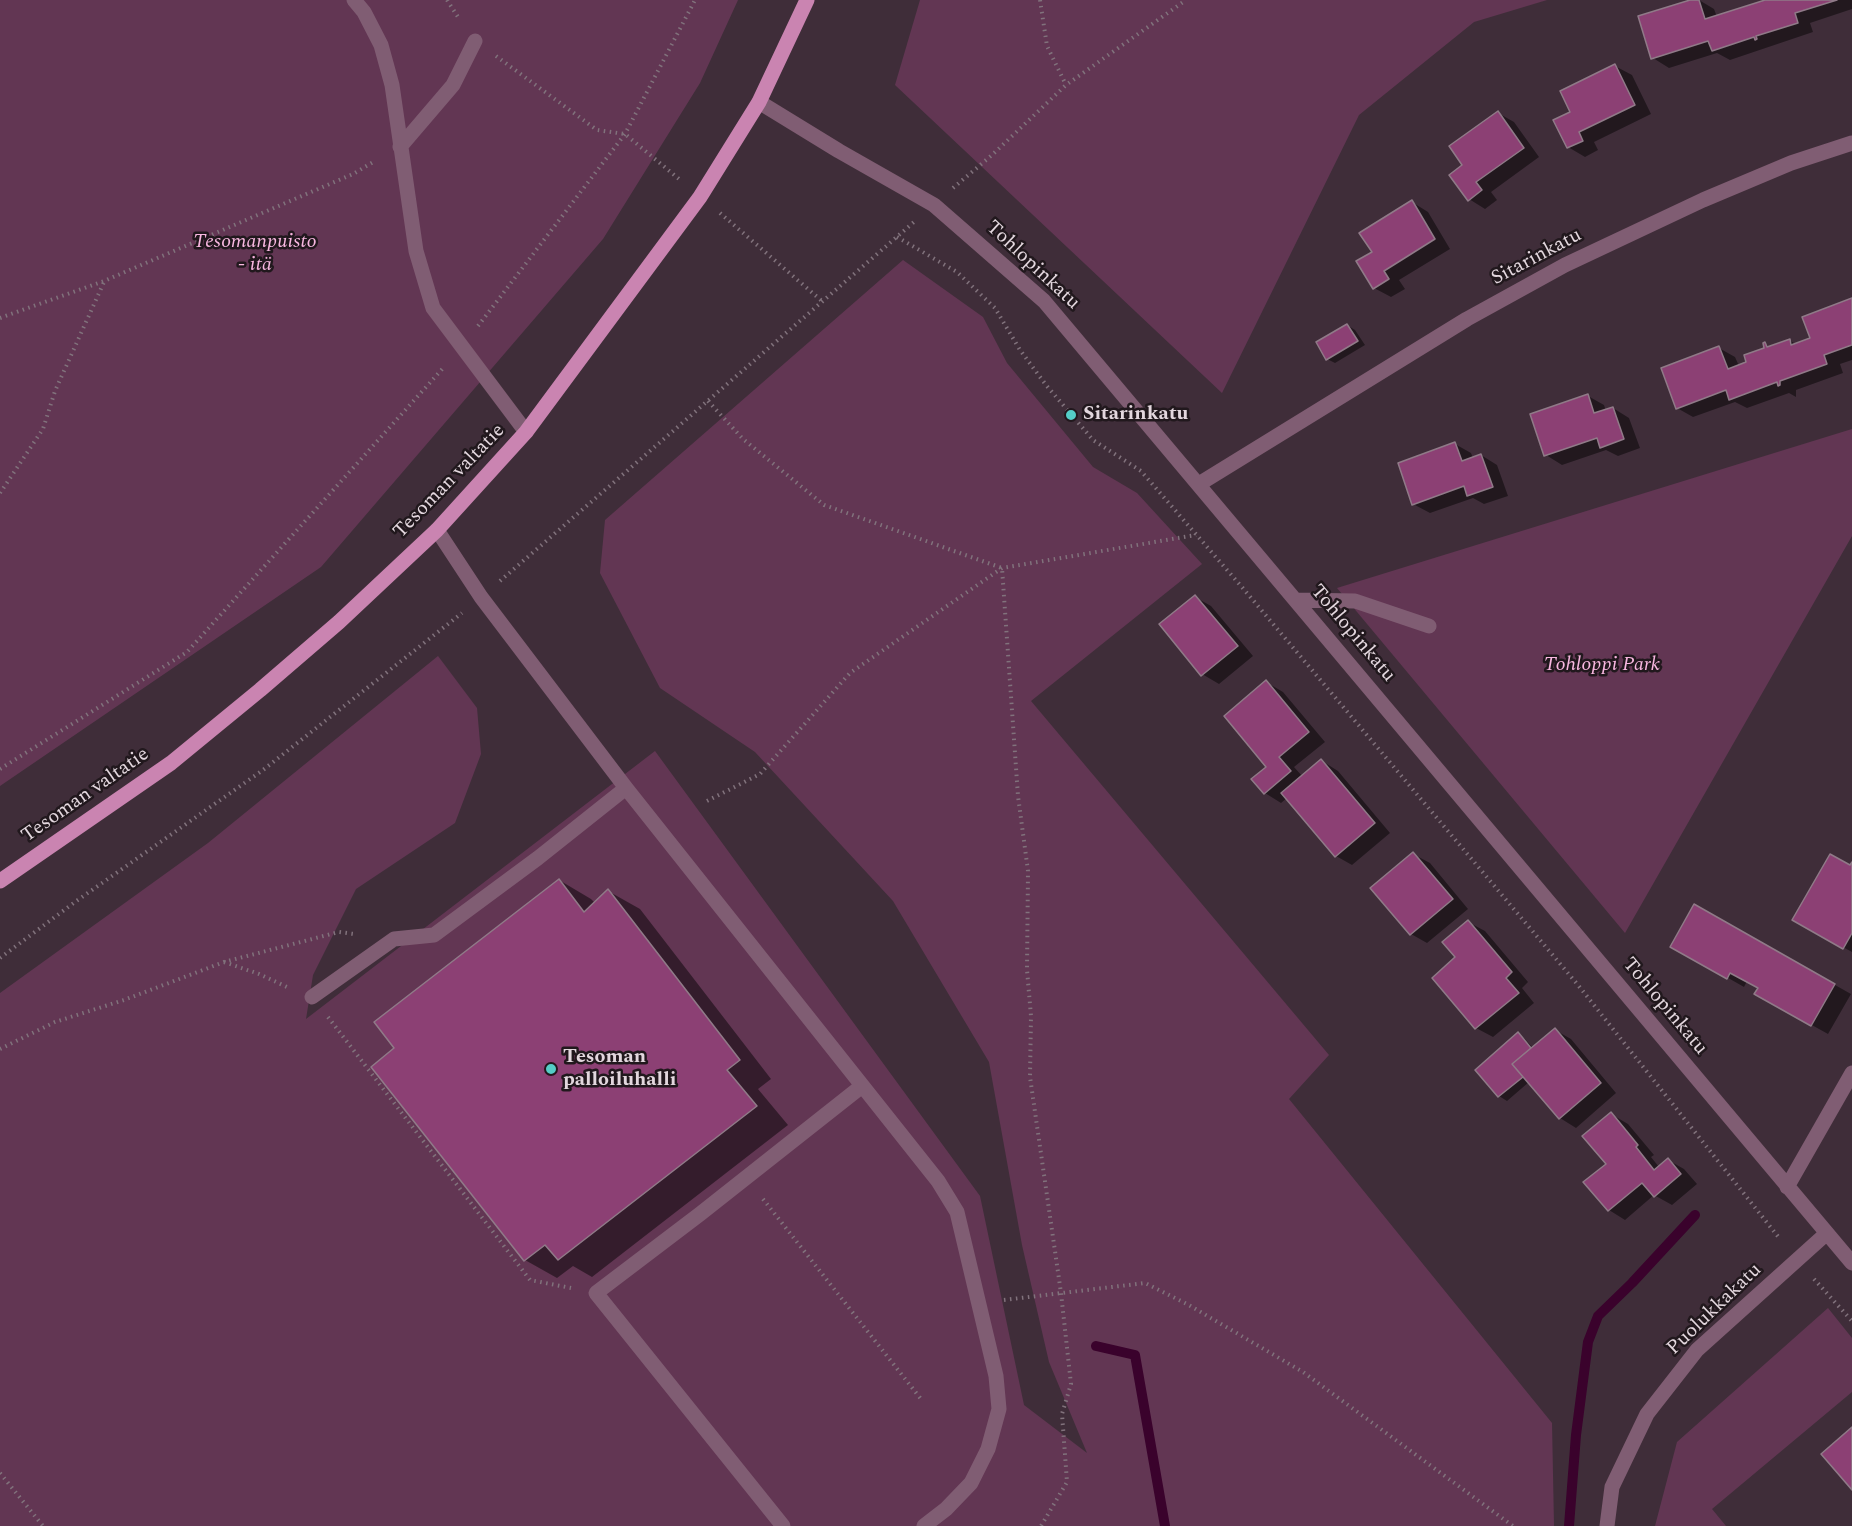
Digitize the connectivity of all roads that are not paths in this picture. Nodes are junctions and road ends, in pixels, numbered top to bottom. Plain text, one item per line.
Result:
1 (354, 0) edge
2 (807, 0) edge
3 (475, 41) road end
4 (759, 102) junction
5 (1852, 143) edge
6 (400, 147) junction
7 (526, 432) junction
8 (1199, 484) junction
9 (437, 530) junction
10 (1297, 600) junction
11 (1429, 626) dead end
12 (626, 788) junction
13 (0, 881) edge
14 (312, 997) road end
15 (1852, 1073) edge
16 (862, 1086) junction
17 (1788, 1187) junction
18 (1827, 1233) junction
19 (1852, 1263) edge
20 (783, 1526) edge
21 (924, 1526) edge
22 (1607, 1526) edge

1 - 6 street
2 - 4 main road, Tesoman valtatie
3 - 6 street
4 - 7 main road, Tesoman valtatie
4 - 8 street, Tohlopinkatu
5 - 8 street, Sitarinkatu
6 - 7 street
7 - 9 main road, Tesoman valtatie
8 - 10 street, Tohlopinkatu
9 - 12 street
9 - 13 main road, Tesoman valtatie
10 - 11 street
10 - 17 street, Tohlopinkatu
12 - 14 street
12 - 16 street
15 - 17 street
16 - 20 street
16 - 21 street
17 - 18 street, Tohlopinkatu
18 - 19 street, Tohlopinkatu
18 - 22 street, Puolukkakatu

